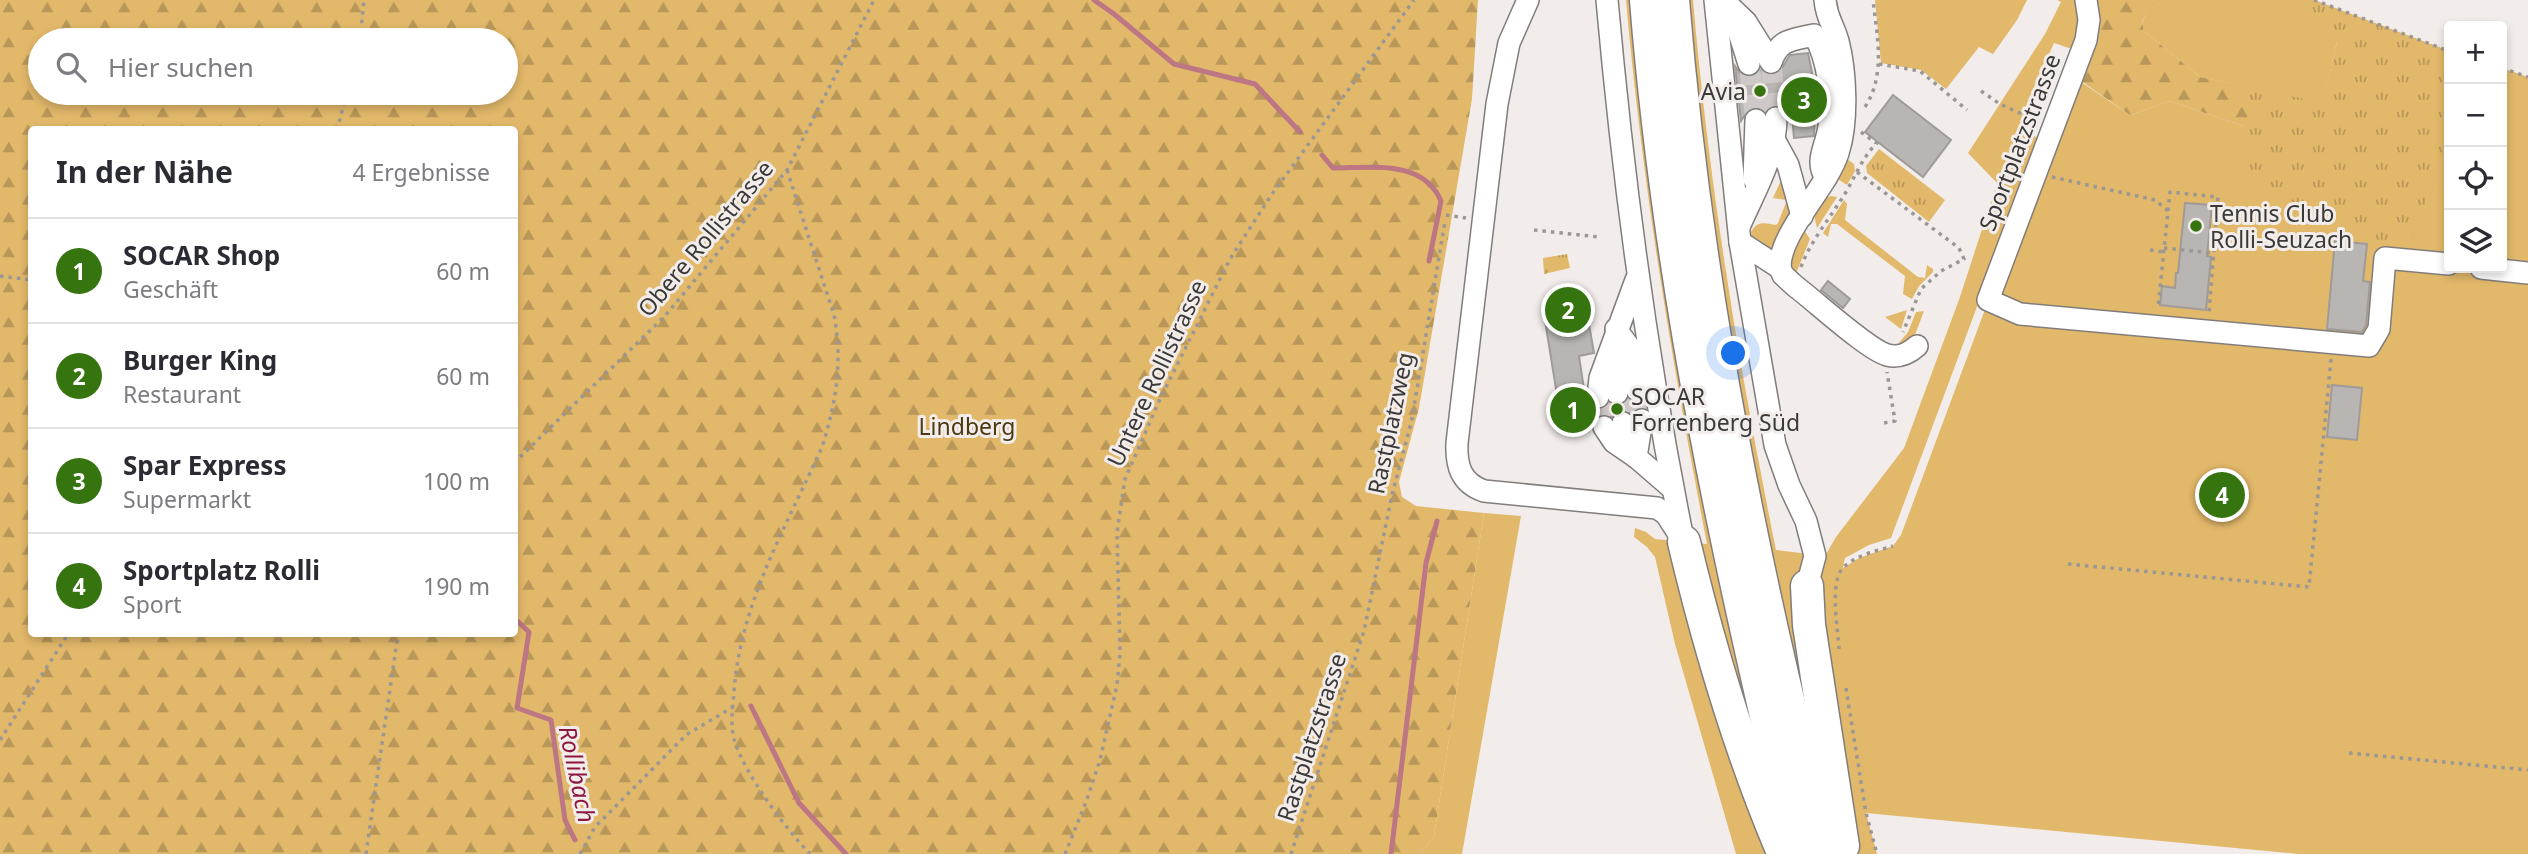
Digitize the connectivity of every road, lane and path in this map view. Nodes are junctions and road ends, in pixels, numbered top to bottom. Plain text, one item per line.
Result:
1 (364, 0) edge
2 (874, 0) edge
3 (1414, 0) edge
4 (1528, 0) edge
5 (1606, 0) edge
6 (1646, 0) edge
7 (1673, 0) edge
8 (1825, 0) edge
9 (1873, 0) edge
10 (2086, 0) edge
11 (2314, 0) edge
12 (1722, 2) edge
13 (361, 28) edge
14 (2444, 49) edge
15 (1879, 64) junction
16 (2507, 70) edge
17 (2528, 77) edge
18 (1981, 91) dead end
19 (344, 105) edge
20 (1863, 110) dead end
21 (1967, 110) dead end
22 (2026, 116) dead end
23 (338, 126) edge
24 (1775, 141) junction
25 (1878, 142) dead end
26 (787, 170) junction
27 (1857, 172) junction
28 (2036, 174) junction
29 (1826, 178) junction
30 (1753, 195) junction
31 (2168, 211) junction
32 (1802, 216) junction
33 (1445, 221) dead end
34 (1534, 230) dead end
35 (1739, 235) junction
36 (1599, 237) dead end
37 (2150, 250) dead end
38 (2164, 250) junction
39 (2212, 253) junction
40 (2444, 264) edge
41 (1780, 268) junction
42 (2507, 271) edge
43 (2528, 273) edge
44 (0, 276) edge
45 (1637, 278) junction
46 (28, 280) edge
47 (1795, 286) junction
48 (2158, 312) dead end
49 (1616, 329) junction
50 (2207, 331) junction
51 (2332, 343) junction
52 (1917, 346) dead end
53 (1886, 355) junction
54 (1623, 392) junction
55 (1884, 423) dead end
56 (1636, 457) junction
57 (518, 459) edge
58 (1673, 489) junction
59 (1684, 542) junction
60 (1893, 546) dead end
61 (2068, 564) dead end
62 (1807, 586) joint
63 (1364, 631) joint
64 (66, 637) edge
65 (398, 637) edge
66 (1842, 662) dead end
67 (1844, 676) dead end
68 (733, 708) junction
69 (0, 740) edge
70 (2349, 753) dead end
71 (2528, 770) edge
72 (366, 854) edge
73 (580, 854) edge
74 (810, 854) edge
75 (1065, 854) edge
76 (1291, 854) edge
77 (1783, 854) edge
78 (1799, 854) edge
79 (1826, 854) edge
80 (1844, 854) edge
81 (1877, 854) edge

1 - 13 path
2 - 26 path, Obere Rollistrasse
3 - 75 path, Untere Rollistrasse
4 - 59 street
5 - 45 street
6 - 78 highway
7 - 79 highway
8 - 29 street
9 - 15 path
10 - 28 street, Sportplatzstrasse
11 - 14 path
12 - 29 street
12 - 35 street
15 - 20 path
15 - 21 path
16 - 17 path
18 - 22 path
19 - 23 path
24 - 30 street
24 - 30 street
24 - 32 street
25 - 27 path
26 - 57 path, Obere Rollistrasse
26 - 68 path
27 - 47 path
27 - 53 path
28 - 31 path
28 - 50 street, Sportplatzstrasse
29 - 32 street
30 - 35 street
31 - 38 path
31 - 39 path
32 - 41 street
33 - 63 path, Rastplatzweg
34 - 36 path
35 - 41 street
35 - 62 street
37 - 38 path
38 - 39 path
38 - 48 path
39 - 50 path
40 - 51 street
41 - 47 street
42 - 43 street
44 - 46 path
45 - 49 street
45 - 54 street
47 - 53 street
49 - 54 street
49 - 54 street
50 - 51 street
51 - 61 path
52 - 53 street
53 - 55 path
54 - 58 street
56 - 56 street
56 - 58 street
58 - 59 street
59 - 77 highway
60 - 66 path
62 - 80 highway
63 - 76 path, Rastplatzstrasse
64 - 69 path
65 - 72 path
67 - 81 path
68 - 73 path
68 - 74 path
70 - 71 path

